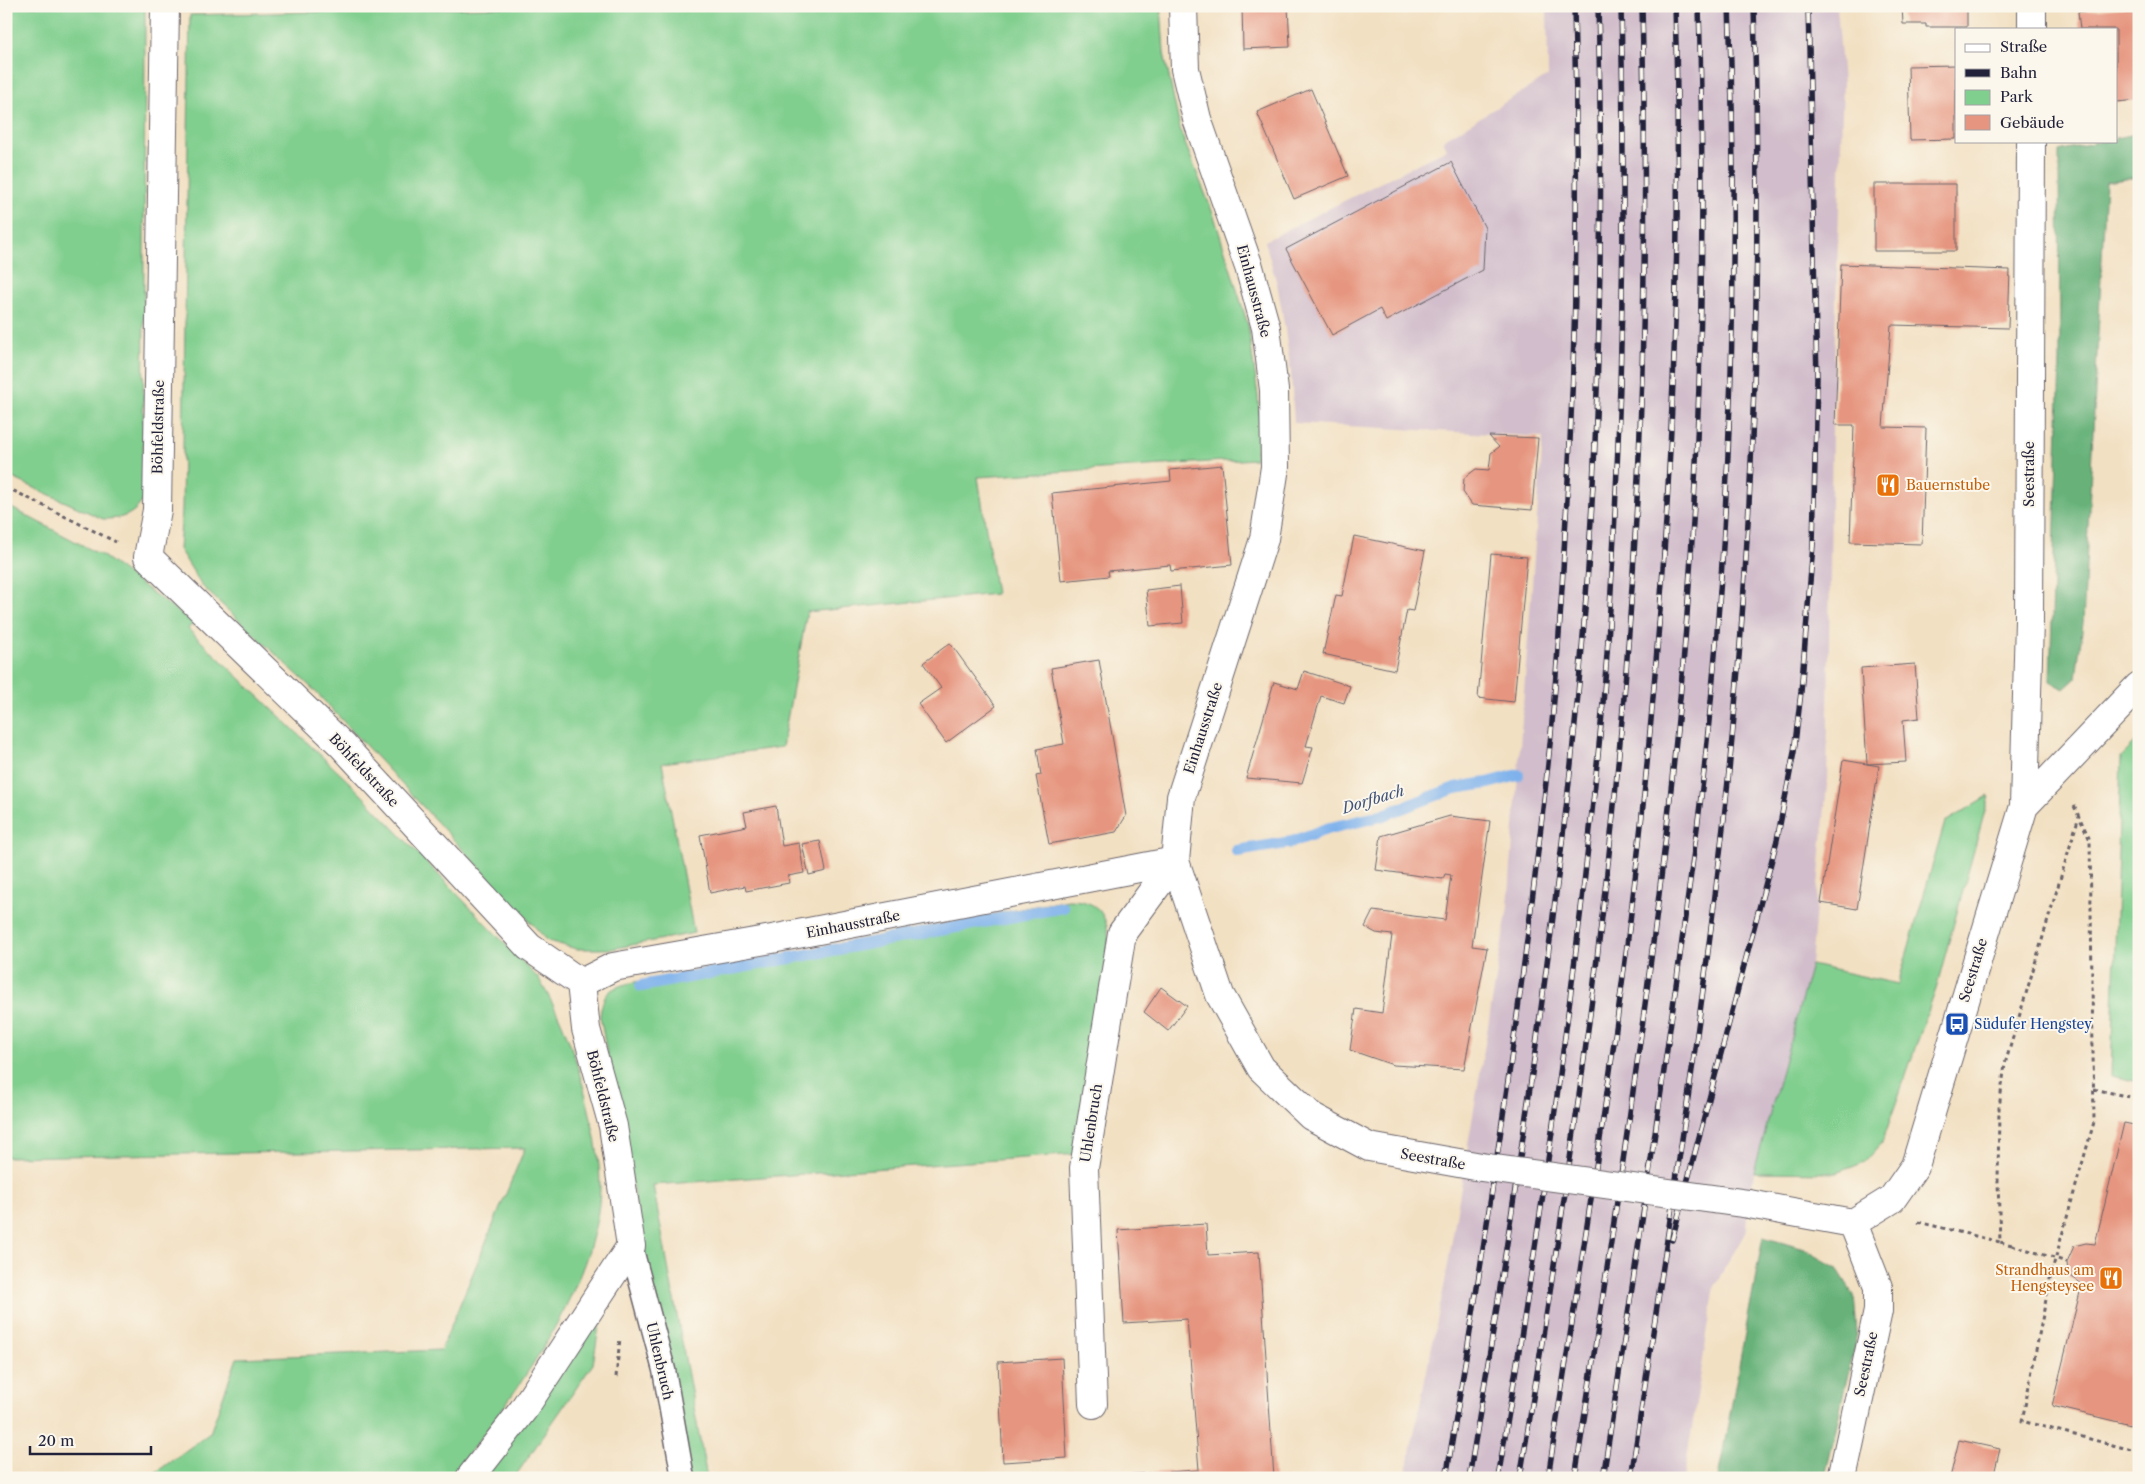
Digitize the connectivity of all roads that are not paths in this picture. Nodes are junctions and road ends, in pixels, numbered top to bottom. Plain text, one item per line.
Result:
1 (165, 6) edge
2 (1184, 6) edge
3 (2032, 6) edge
4 (2032, 28) edge
5 (2031, 142) edge
6 (2139, 686) edge
7 (2024, 806) junction
8 (1175, 861) junction
9 (580, 983) junction
10 (1852, 1223) junction
11 (631, 1246) junction
12 (1093, 1404) dead end
13 (470, 1478) edge
14 (683, 1478) edge
15 (1842, 1478) edge

1 - 9 street, Böhfeldstraße
2 - 8 street, Einhausstraße
3 - 4 street
5 - 7 street, Seestraße
6 - 7 street, Seestraße
7 - 10 street, Seestraße
8 - 9 street, Einhausstraße
8 - 10 street, Seestraße, bridge
8 - 12 street, Uhlenbruch
9 - 11 street, Böhfeldstraße
10 - 15 street, Seestraße
11 - 13 street
11 - 14 lane, Uhlenbruch

